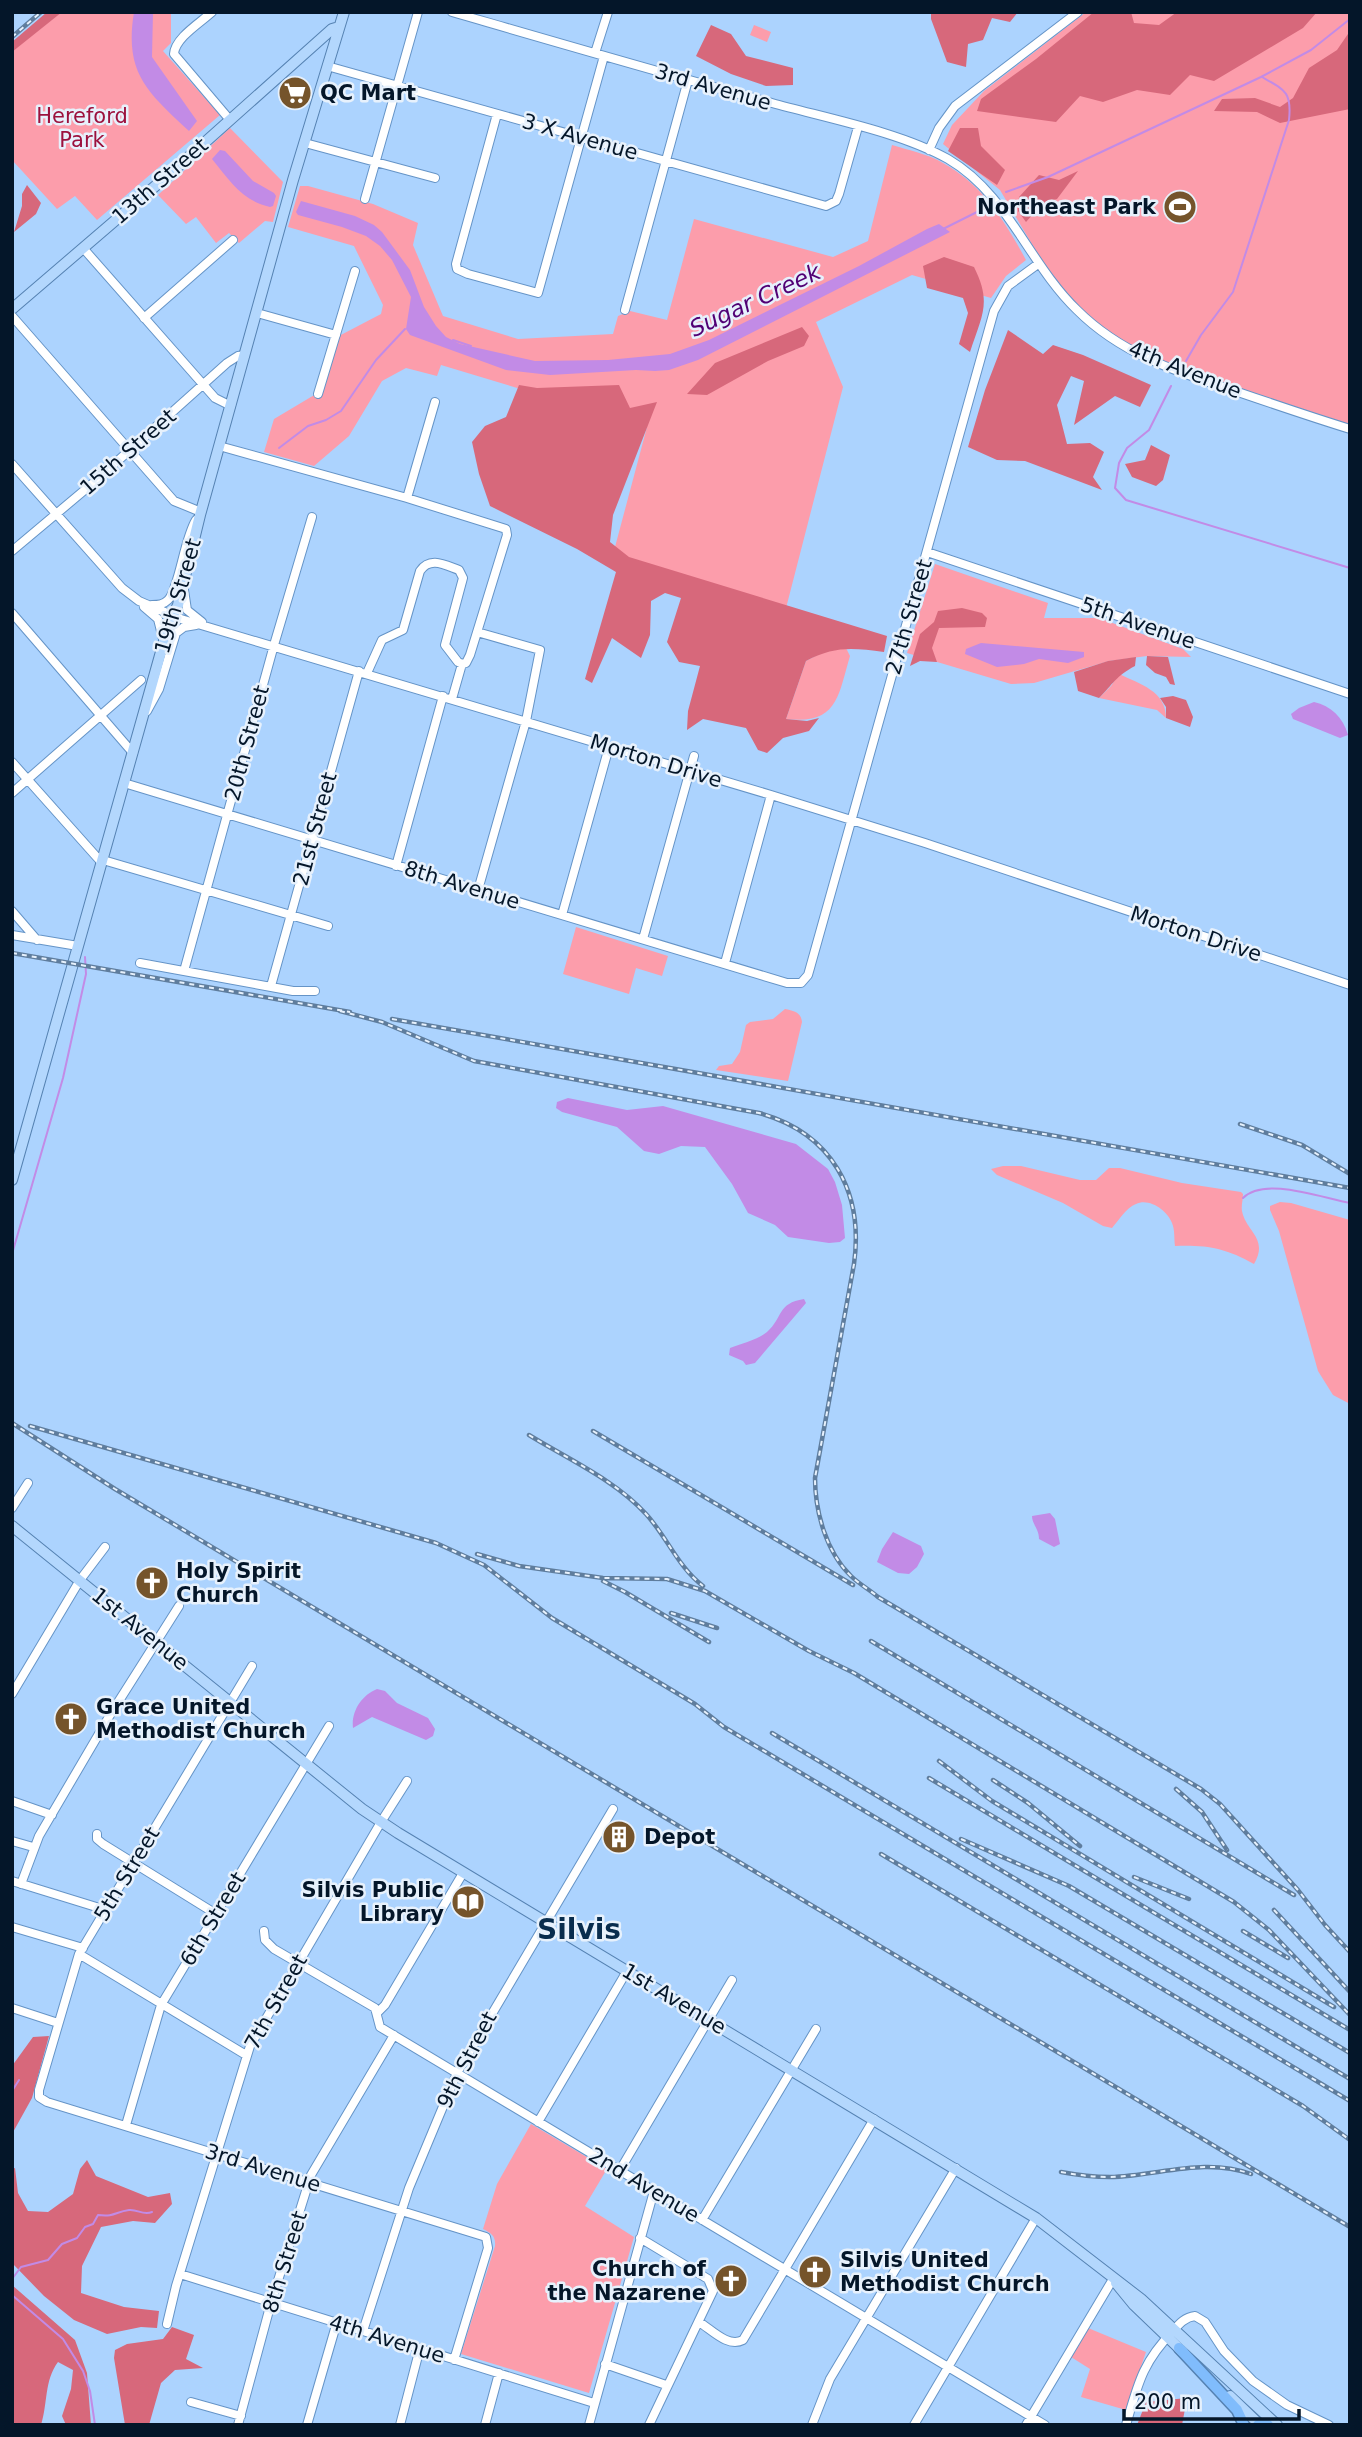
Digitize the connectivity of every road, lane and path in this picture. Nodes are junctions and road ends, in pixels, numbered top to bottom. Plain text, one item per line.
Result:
1 (212, 12) edge
2 (344, 12) edge
3 (418, 12) edge
4 (452, 12) edge
5 (608, 12) edge
6 (1079, 12) edge
7 (339, 27) junction
8 (307, 53) junction
9 (331, 53) junction
10 (600, 54) junction
11 (327, 66) junction
12 (688, 80) junction
13 (398, 85) junction
14 (497, 114) junction
15 (230, 120) junction
16 (858, 127) junction
17 (581, 138) junction
18 (305, 143) junction
19 (929, 150) junction
20 (665, 161) junction
21 (376, 162) junction
22 (968, 173) joint
23 (435, 178) dead end
24 (365, 198) dead end
25 (233, 240) dead end
26 (83, 248) junction
27 (1038, 264) junction
28 (355, 271) dead end
29 (12, 309) edge
30 (625, 310) dead end
31 (257, 313) junction
32 (12, 316) edge
33 (145, 318) junction
34 (335, 335) junction
35 (245, 355) junction
36 (203, 386) junction
37 (318, 394) dead end
38 (435, 402) dead end
39 (231, 405) junction
40 (1350, 429) edge
41 (219, 446) junction
42 (130, 450) junction
43 (12, 464) edge
44 (407, 498) junction
45 (200, 513) junction
46 (55, 514) junction
47 (312, 517) dead end
48 (12, 551) edge
49 (927, 552) junction
50 (184, 584) junction
51 (131, 596) junction
52 (147, 605) junction
53 (12, 613) edge
54 (173, 615) junction
55 (206, 625) junction
56 (477, 632) junction
57 (164, 644) junction
58 (274, 645) junction
59 (462, 664) junction
60 (363, 672) junction
61 (141, 680) dead end
62 (1350, 694) edge
63 (447, 697) junction
64 (101, 715) junction
65 (143, 720) junction
66 (526, 721) junction
67 (609, 747) junction
68 (133, 753) junction
69 (694, 756) dead end
70 (12, 762) edge
71 (691, 770) junction
72 (28, 780) junction
73 (124, 783) junction
74 (12, 793) edge
75 (771, 795) junction
76 (228, 814) junction
77 (851, 820) junction
78 (871, 826) junction
79 (311, 839) junction
80 (843, 849) junction
81 (102, 862) junction
82 (396, 866) junction
83 (206, 890) junction
84 (478, 890) junction
85 (12, 911) edge
86 (292, 915) junction
87 (562, 915) junction
88 (328, 926) dead end
89 (12, 935) edge
90 (643, 939) junction
91 (37, 940) junction
92 (78, 946) junction
93 (140, 963) dead end
94 (725, 963) junction
95 (184, 971) junction
96 (801, 983) joint
97 (1350, 985) edge
98 (271, 986) junction
99 (315, 991) dead end
100 (16, 1156) edge
101 (12, 1180) edge
102 (28, 1483) dead end
103 (12, 1508) edge
104 (12, 1526) edge
105 (105, 1547) dead end
106 (79, 1580) junction
107 (179, 1606) dead end
108 (156, 1642) junction
109 (251, 1666) dead end
110 (12, 1693) edge
111 (230, 1702) junction
112 (329, 1726) dead end
113 (306, 1763) junction
114 (407, 1781) dead end
115 (12, 1801) edge
116 (613, 1809) dead end
117 (52, 1815) junction
118 (381, 1822) junction
119 (97, 1834) dead end
120 (12, 1841) edge
121 (33, 1847) junction
122 (135, 1863) junction
123 (463, 1873) junction
124 (17, 1882) edge
125 (106, 1910) junction
126 (216, 1914) junction
127 (546, 1922) junction
128 (12, 1927) edge
129 (264, 1931) dead end
130 (81, 1951) junction
131 (298, 1962) junction
132 (627, 1971) junction
133 (732, 1980) dead end
134 (162, 2005) junction
135 (12, 2008) edge
136 (378, 2012) junction
137 (708, 2020) junction
138 (58, 2023) junction
139 (816, 2029) dead end
140 (394, 2035) junction
141 (246, 2055) junction
142 (792, 2070) junction
143 (457, 2073) junction
144 (40, 2097) joint
145 (874, 2119) junction
146 (538, 2122) junction
147 (126, 2125) junction
148 (217, 2154) junction
149 (956, 2168) junction
150 (620, 2170) junction
151 (309, 2182) junction
152 (654, 2191) junction
153 (401, 2210) junction
154 (1037, 2218) junction
155 (702, 2220) junction
156 (640, 2238) junction
157 (784, 2269) junction
158 (180, 2274) junction
159 (1112, 2279) junction
160 (271, 2303) junction
161 (866, 2318) junction
162 (337, 2322) junction
163 (699, 2322) junction
164 (167, 2324) dead end
165 (363, 2331) junction
166 (1171, 2333) junction
167 (420, 2348) junction
168 (1179, 2348) junction
169 (454, 2360) junction
170 (605, 2364) junction
171 (949, 2368) junction
172 (499, 2373) junction
173 (666, 2385) junction
174 (191, 2402) dead end
175 (594, 2403) junction
176 (1031, 2416) junction
177 (240, 2421) edge
178 (307, 2425) edge
179 (400, 2425) edge
180 (485, 2425) edge
181 (589, 2425) edge
182 (649, 2425) edge
183 (812, 2425) edge
184 (914, 2425) edge
185 (1026, 2425) edge
186 (1045, 2425) edge
187 (1126, 2425) edge
188 (1244, 2425) edge
189 (1259, 2425) edge
190 (1268, 2425) edge
191 (1277, 2425) edge
192 (1329, 2425) edge

1 - 15 street
2 - 7 main road, 19th Street
3 - 13 street
4 - 10 street, 3rd Avenue
5 - 10 street
6 - 19 street
7 - 8 main road, 13th Street
7 - 9 main road, 19th Street
8 - 9 main road
8 - 15 main road, 13th Street
9 - 11 main road, 19th Street
10 - 12 street, 3rd Avenue
10 - 17 street
11 - 13 street, 3 X Avenue
11 - 18 main road, 19th Street
12 - 16 street, 3rd Avenue
12 - 20 street
13 - 14 street, 3 X Avenue
13 - 21 street
14 - 17 street, 3 X Avenue
14 - 17 street
15 - 26 main road, 13th Street
16 - 19 street, 3rd Avenue
16 - 20 street, 3 X Avenue
17 - 20 street, 3 X Avenue
18 - 21 street
18 - 31 main road, 19th Street
19 - 22 street, 3rd Avenue
20 - 30 street
21 - 23 street
21 - 24 street
22 - 27 street, 4th Avenue
25 - 33 street
26 - 29 main road, 13th Street
26 - 33 street
27 - 40 street, 4th Avenue
27 - 49 street, 27th Street
28 - 34 street
31 - 34 street
31 - 35 main road, 19th Street
32 - 42 street
33 - 36 street
34 - 37 street
35 - 36 street, 15th Street
35 - 39 main road, 19th Street
36 - 39 street
36 - 42 street, 15th Street
38 - 44 street
39 - 41 main road, 19th Street
41 - 44 street
41 - 45 main road, 19th Street
42 - 45 street
42 - 46 street, 15th Street
43 - 46 street, Morton Drive
44 - 56 street
45 - 50 main road, 19th Street
45 - 52 street
46 - 48 street, 15th Street
46 - 51 street, Morton Drive
47 - 58 street, 20th Street
49 - 62 street, 5th Avenue
49 - 77 street, 27th Street
50 - 54 main road, 19th Street
50 - 55 street
51 - 52 street, Morton Drive
51 - 57 street
52 - 54 street, Morton Drive
53 - 64 street
54 - 55 street, Morton Drive
54 - 57 main road, 19th Street
55 - 58 street, Morton Drive
55 - 65 street
56 - 59 street
56 - 66 street
57 - 65 main road, 19th Street
58 - 60 street, Morton Drive
58 - 76 street, 20th Street
59 - 60 street, 21st Street
59 - 63 street
60 - 63 street, Morton Drive
60 - 79 street, 21st Street
61 - 64 street
63 - 66 street, Morton Drive
63 - 82 street
64 - 68 street
64 - 72 street
65 - 68 main road, 19th Street
66 - 67 street, Morton Drive
66 - 84 street
67 - 71 street, Morton Drive
67 - 87 street
68 - 73 main road, 19th Street
69 - 71 street
70 - 72 street
71 - 75 street, Morton Drive
71 - 90 street
72 - 74 street
72 - 81 street
73 - 76 street, 8th Avenue
73 - 81 main road, 19th Street
75 - 77 street, Morton Drive
75 - 94 street
76 - 79 street, 8th Avenue
76 - 83 street, 20th Street
77 - 78 street, Morton Drive
77 - 80 street, 27th Street
78 - 80 street
78 - 97 street, Morton Drive
79 - 82 street, 8th Avenue
79 - 86 street, 21st Street
80 - 96 street, 27th Street
81 - 83 street
81 - 92 main road, 19th Street
82 - 84 street, 8th Avenue
83 - 86 street
83 - 95 street, 20th Street
84 - 87 street, 8th Avenue
85 - 91 street
86 - 88 street
86 - 98 street, 21st Street
87 - 90 street, 8th Avenue
89 - 91 street
90 - 94 street, 8th Avenue
91 - 92 street
92 - 100 main road, 19th Street
93 - 95 street
94 - 96 street, 8th Avenue
95 - 98 street
98 - 99 street
100 - 101 main road, 19th Street
102 - 103 street
104 - 106 main road, 1st Avenue
105 - 106 street
106 - 108 main road, 1st Avenue
106 - 110 street
107 - 108 street
108 - 111 main road, 1st Avenue
108 - 117 street
109 - 111 street, 5th Street
111 - 113 main road, 1st Avenue
111 - 122 street, 5th Street
112 - 113 street, 6th Street
113 - 118 main road, 1st Avenue
113 - 126 street, 6th Street
114 - 118 street, 7th Street
115 - 117 street
116 - 127 street, 9th Street
117 - 121 street
118 - 123 main road, 1st Avenue
118 - 131 street, 7th Street
119 - 122 street
120 - 121 street
121 - 124 street
122 - 125 street, 5th Street
122 - 126 street
123 - 127 main road, 1st Avenue
123 - 136 street
124 - 125 street
125 - 130 street, 5th Street
126 - 134 street, 6th Street
127 - 132 main road, 1st Avenue
127 - 143 street, 9th Street
128 - 130 street
129 - 131 street, 2nd Avenue
130 - 134 street
130 - 138 street, 5th Street
131 - 136 street, 2nd Avenue
131 - 141 street, 7th Street
132 - 137 main road, 1st Avenue
132 - 146 street
133 - 137 street
134 - 141 street
134 - 147 street, 6th Street
135 - 138 street
136 - 140 street, 2nd Avenue
137 - 142 main road, 1st Avenue
137 - 150 street
138 - 144 street, 5th Street
139 - 142 street
140 - 143 street, 2nd Avenue
140 - 151 street, 8th Street
141 - 148 street, 7th Street
142 - 145 main road, 1st Avenue
142 - 155 street
143 - 146 street, 2nd Avenue
143 - 153 street, 9th Street
144 - 147 street, 3rd Avenue
145 - 149 main road, 1st Avenue
145 - 157 street
146 - 150 street, 2nd Avenue
147 - 148 street, 3rd Avenue
148 - 151 street, 3rd Avenue
148 - 158 street, 7th Street
149 - 154 main road, 1st Avenue
149 - 161 street
150 - 152 street, 2nd Avenue
151 - 153 street, 3rd Avenue
151 - 160 street, 8th Street
152 - 155 street, 2nd Avenue
152 - 156 street
153 - 165 street, 9th Street
153 - 169 street, 3rd Avenue
154 - 159 main road, 1st Avenue
154 - 171 street
155 - 157 street, 2nd Avenue
156 - 163 street
156 - 170 street
157 - 161 street, 2nd Avenue
157 - 163 street
158 - 160 street, 4th Avenue
158 - 164 street, 7th Street
159 - 166 main road, 1st Avenue
159 - 176 street
160 - 162 street, 4th Avenue
160 - 177 street, 8th Street
161 - 171 street, 2nd Avenue
161 - 183 street
162 - 165 street, 4th Avenue
162 - 178 street
163 - 173 street
165 - 167 street, 4th Avenue
166 - 168 main road, 1st Avenue
166 - 187 street
166 - 191 main road, 1st Avenue
166 - 192 street
167 - 169 street, 4th Avenue
167 - 179 street
168 - 188 highway
168 - 189 main road, 1st Avenue
169 - 172 street, 4th Avenue
170 - 173 street
170 - 175 street
171 - 176 street, 2nd Avenue
171 - 184 street
172 - 175 street, 4th Avenue
172 - 180 street
173 - 182 street
174 - 177 street
175 - 181 street
176 - 185 street
176 - 186 street, 2nd Avenue
189 - 190 highway

